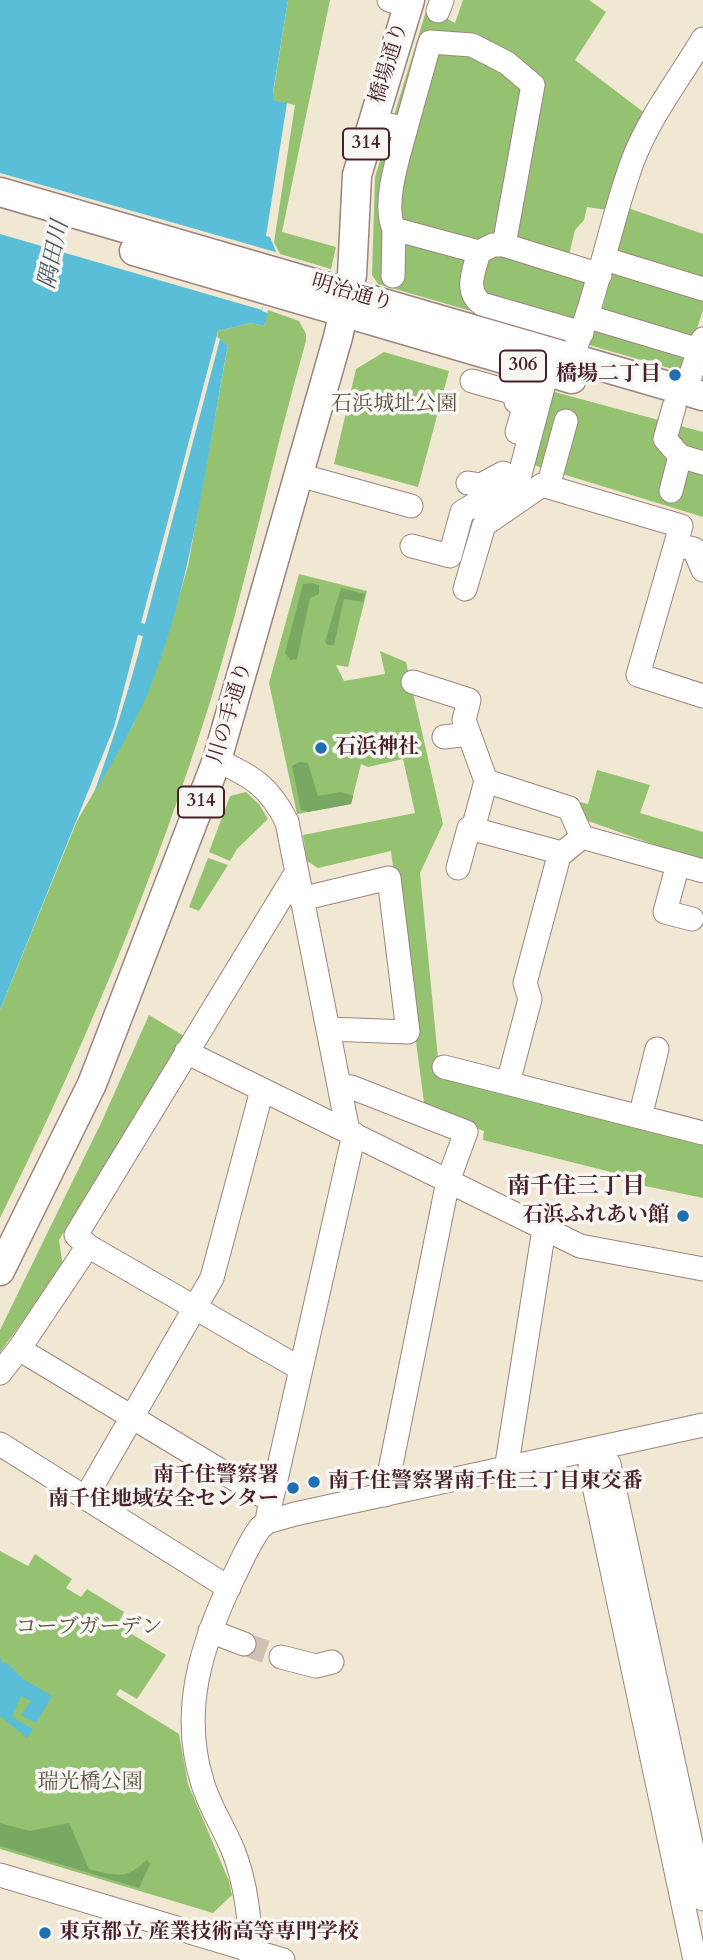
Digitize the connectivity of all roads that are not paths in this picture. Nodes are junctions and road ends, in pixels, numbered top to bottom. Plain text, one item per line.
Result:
1 (402, 2) edge
2 (703, 39) edge
3 (695, 69) edge
4 (373, 122) junction
5 (406, 128) junction
6 (0, 192) edge
7 (0, 212) edge
8 (394, 229) junction
9 (504, 245) junction
10 (479, 252) junction
11 (603, 267) junction
12 (393, 276) dead end
13 (271, 281) junction
14 (703, 289) edge
15 (347, 302) junction
16 (585, 325) junction
17 (701, 345) edge
18 (480, 353) junction
19 (548, 366) junction
20 (518, 394) junction
21 (687, 398) edge
22 (703, 415) edge
23 (566, 421) dead end
24 (680, 456) junction
25 (703, 463) edge
26 (299, 475) junction
27 (468, 483) dead end
28 (548, 487) junction
29 (671, 491) dead end
30 (411, 506) dead end
31 (676, 544) junction
32 (412, 546) dead end
33 (703, 570) edge
34 (465, 589) dead end
35 (413, 682) dead end
36 (703, 696) edge
37 (469, 734) junction
38 (444, 737) dead end
39 (217, 760) junction
40 (486, 781) junction
41 (473, 829) junction
42 (582, 837) junction
43 (562, 853) junction
44 (678, 864) junction
45 (458, 868) dead end
46 (703, 871) edge
47 (296, 873) junction
48 (301, 899) junction
49 (692, 919) dead end
50 (328, 1029) junction
51 (657, 1049) dead end
52 (186, 1052) junction
53 (444, 1067) dead end
54 (508, 1083) junction
55 (340, 1086) junction
56 (262, 1090) junction
57 (639, 1117) junction
58 (351, 1132) junction
59 (703, 1133) edge
60 (448, 1181) junction
61 (544, 1228) junction
62 (88, 1246) junction
63 (703, 1269) edge
64 (0, 1271) edge
65 (195, 1309) junction
66 (19, 1349) junction
67 (301, 1370) junction
68 (0, 1373) edge
69 (133, 1416) junction
70 (703, 1425) edge
71 (0, 1444) edge
72 (595, 1450) junction
73 (506, 1470) junction
74 (385, 1494) junction
75 (86, 1497) junction
76 (269, 1511) junction
77 (229, 1588) junction
78 (210, 1632) junction
79 (244, 1644) tunnel mouth
80 (281, 1657) tunnel mouth
81 (332, 1662) dead end
82 (0, 1875) edge
83 (703, 1899) edge
84 (251, 1955) edge
85 (283, 1960) edge
86 (695, 1960) edge

1 - 4 main road, 橋場通り / 314
2 - 3 street
3 - 11 street
4 - 5 street
4 - 15 main road, 橋場通り / 314
5 - 8 street
5 - 9 street
6 - 13 main road, 明治通り / 306
7 - 13 main road, 明治通り / 306
8 - 10 street
8 - 12 street
9 - 10 street
9 - 11 street
10 - 16 street
11 - 14 street
11 - 16 street
13 - 15 main road, 明治通り / 306
15 - 18 main road, 明治通り / 306
15 - 19 main road, 明治通り / 306
15 - 26 main road, 川の手通り / 314
16 - 17 street
16 - 19 street
17 - 21 street
18 - 19 main road, 明治通り / 306
18 - 20 street
19 - 20 street
19 - 21 main road, 明治通り / 306
19 - 32 street
20 - 27 street
21 - 22 main road, 明治通り / 306
21 - 24 street
23 - 28 street
24 - 25 street
24 - 29 street
26 - 30 street
26 - 39 main road, 川の手通り / 314
28 - 31 street
28 - 34 street
31 - 33 street
31 - 36 street
35 - 37 street
37 - 38 street
37 - 40 street
39 - 47 street
39 - 64 main road, 川の手通り / 314
40 - 41 street
40 - 42 street
41 - 43 street
41 - 45 street
42 - 43 street
42 - 44 street
43 - 54 street
44 - 46 street
44 - 49 street
47 - 48 street
47 - 52 street
48 - 50 street
48 - 50 street
50 - 55 street
51 - 57 street
52 - 56 street
52 - 62 street
53 - 54 street
54 - 57 street
55 - 58 street
55 - 60 street
56 - 58 street
56 - 65 street
57 - 59 street
58 - 60 street
58 - 67 street
60 - 61 street
60 - 74 street
61 - 63 street
61 - 73 street
62 - 65 street
62 - 66 street
65 - 67 street
65 - 69 street
66 - 68 street
66 - 69 street
67 - 76 street
69 - 75 street
69 - 76 street
70 - 72 street
71 - 75 street
72 - 73 street
72 - 83 street
72 - 86 street
73 - 74 street
74 - 76 street
75 - 77 street
76 - 77 street
77 - 78 street
78 - 79 street
78 - 84 street
80 - 81 street
82 - 84 street
84 - 85 street

